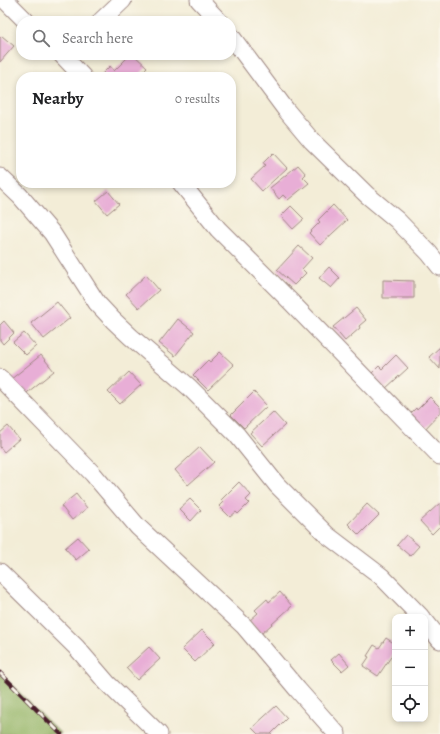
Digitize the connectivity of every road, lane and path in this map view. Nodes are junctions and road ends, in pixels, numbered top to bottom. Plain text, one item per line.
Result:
1 (5, 0) edge
2 (123, 0) edge
3 (199, 0) edge
4 (21, 16) edge
5 (106, 16) edge
6 (214, 16) edge
7 (236, 43) edge
8 (67, 60) edge
9 (78, 72) edge
10 (0, 177) edge
11 (185, 188) edge
12 (435, 251) edge
13 (440, 267) edge
14 (0, 378) edge
15 (440, 456) edge
16 (0, 572) edge
17 (418, 614) edge
18 (428, 625) edge
19 (440, 640) edge
20 (159, 734) edge
21 (337, 734) edge

1 - 4 street
2 - 5 street
3 - 6 street
7 - 12 street
8 - 9 street
10 - 17 street
11 - 15 street
12 - 13 street
14 - 21 street
16 - 20 street
18 - 19 street

